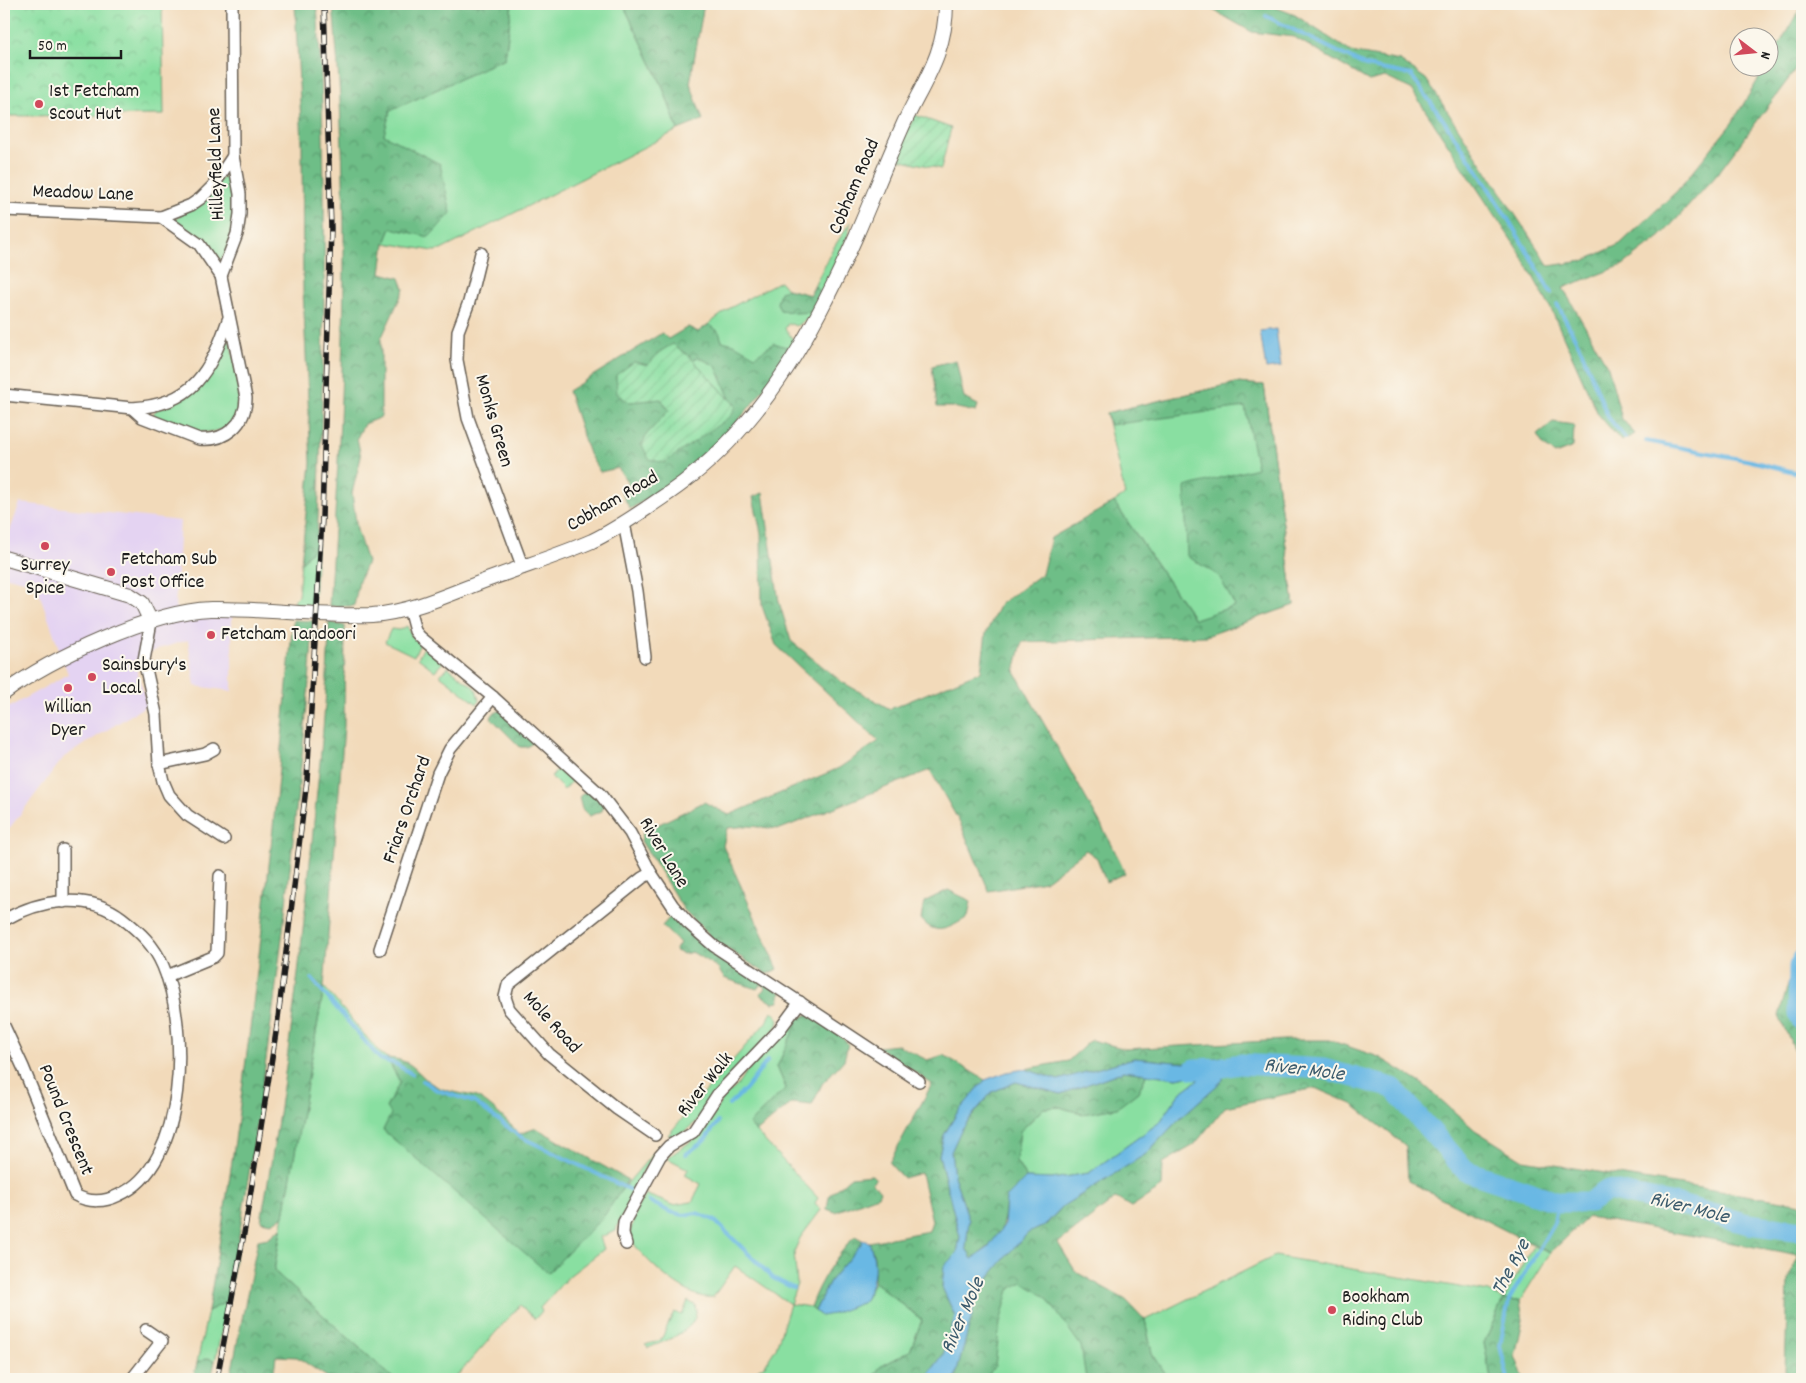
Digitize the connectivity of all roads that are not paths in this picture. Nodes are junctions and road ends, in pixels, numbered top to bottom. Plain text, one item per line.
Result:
1 (232, 4) edge
2 (946, 4) edge
3 (233, 156) junction
4 (4, 210) edge
5 (161, 217) junction
6 (481, 253) dead end
7 (221, 276) junction
8 (228, 320) junction
9 (4, 395) edge
10 (132, 408) junction
11 (624, 523) junction
12 (4, 558) edge
13 (523, 568) junction
14 (409, 608) junction
15 (151, 622) junction
16 (646, 657) dead end
17 (4, 693) edge
18 (493, 697) junction
19 (214, 749) dead end
20 (159, 764) junction
21 (224, 839) dead end
22 (63, 850) dead end
23 (651, 873) junction
24 (220, 876) dead end
25 (63, 902) junction
26 (4, 920) edge
27 (380, 949) dead end
28 (167, 976) junction
29 (800, 1002) junction
30 (4, 1026) edge
31 (919, 1081) dead end
32 (655, 1135) dead end
33 (626, 1244) dead end
34 (146, 1330) dead end
35 (132, 1379) edge

1 - 3 street, Hilleyfield Lane
2 - 11 street, Cobham Road
3 - 5 street, Meadow Lane
3 - 7 street, Hilleyfield Lane
4 - 5 street, Meadow Lane
5 - 7 street, Meadow Lane
6 - 13 street, Monks Green
7 - 8 street, Hilleyfield Lane
8 - 10 street, Hilleyfield Lane
8 - 10 street, Hilleyfield Lane
9 - 10 street, Hilleyfield Lane
11 - 13 street, Cobham Road
11 - 16 street
12 - 15 street
13 - 14 street, Cobham Road
14 - 15 street, Cobham Road
14 - 18 street, River Lane
15 - 17 street, Cobham Road
15 - 20 street
18 - 23 street, River Lane
18 - 27 street, Friars Orchard
19 - 20 street
20 - 21 street
22 - 25 street
23 - 29 street, River Lane
23 - 32 street, Mole Road
24 - 28 street
25 - 26 street, Pound Crescent
25 - 28 street, Pound Crescent
28 - 30 street, Pound Crescent
29 - 31 street, River Lane
29 - 33 street, River Walk
34 - 35 street

